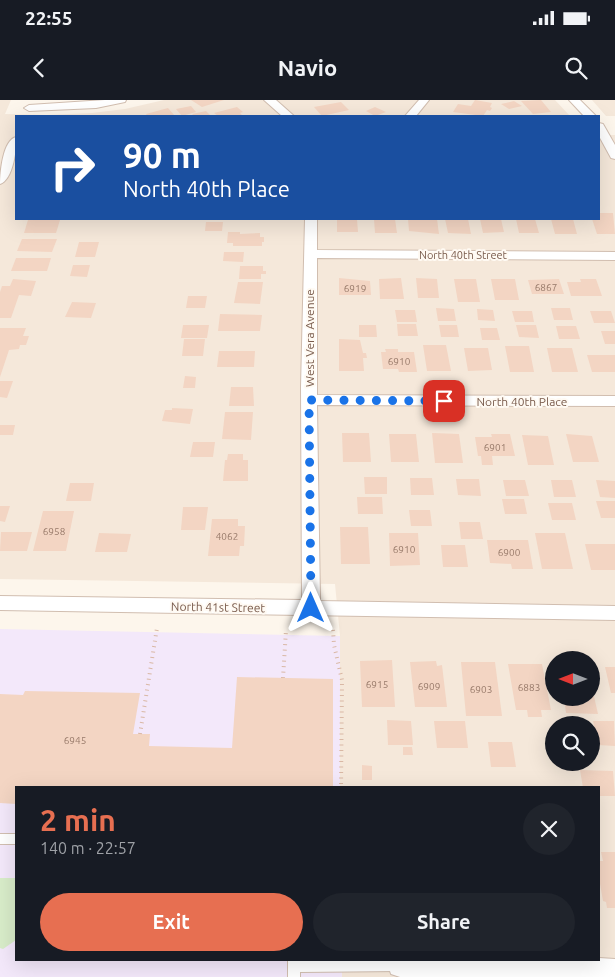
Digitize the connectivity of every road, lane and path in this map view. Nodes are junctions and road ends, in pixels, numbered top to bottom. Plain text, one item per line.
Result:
1 (121, 100) edge
2 (269, 100) edge
3 (424, 100) edge
4 (574, 100) edge
5 (29, 108) edge
6 (287, 115) edge
7 (411, 115) edge
8 (589, 115) edge
9 (612, 125) dead end
10 (600, 126) edge
11 (600, 128) edge
12 (15, 142) edge
13 (615, 156) edge
14 (0, 180) edge
15 (311, 220) edge
16 (310, 254) junction
17 (615, 256) edge
18 (309, 400) junction
19 (615, 401) edge
20 (0, 603) edge
21 (311, 608) junction
22 (615, 613) edge
23 (157, 628) dead end
24 (286, 630) dead end
25 (333, 630) dead end
26 (283, 678) dead end
27 (140, 734) dead end
28 (341, 786) edge
29 (0, 838) edge
30 (15, 839) edge
31 (400, 965) joint
32 (294, 968) edge
33 (615, 971) edge

1 - 5 street
2 - 6 street
3 - 7 street
4 - 8 street
9 - 10 street
11 - 13 street
12 - 14 street
15 - 16 street, West Vera Avenue
16 - 17 street, North 40th Street
16 - 18 street, West Vera Avenue
18 - 19 street, North 40th Place
18 - 21 street, West Vera Avenue
20 - 21 street, North 41st Street
21 - 22 street, North 41st Street
23 - 27 path
24 - 26 path
25 - 28 path
29 - 30 lane
31 - 32 lane
31 - 33 street

